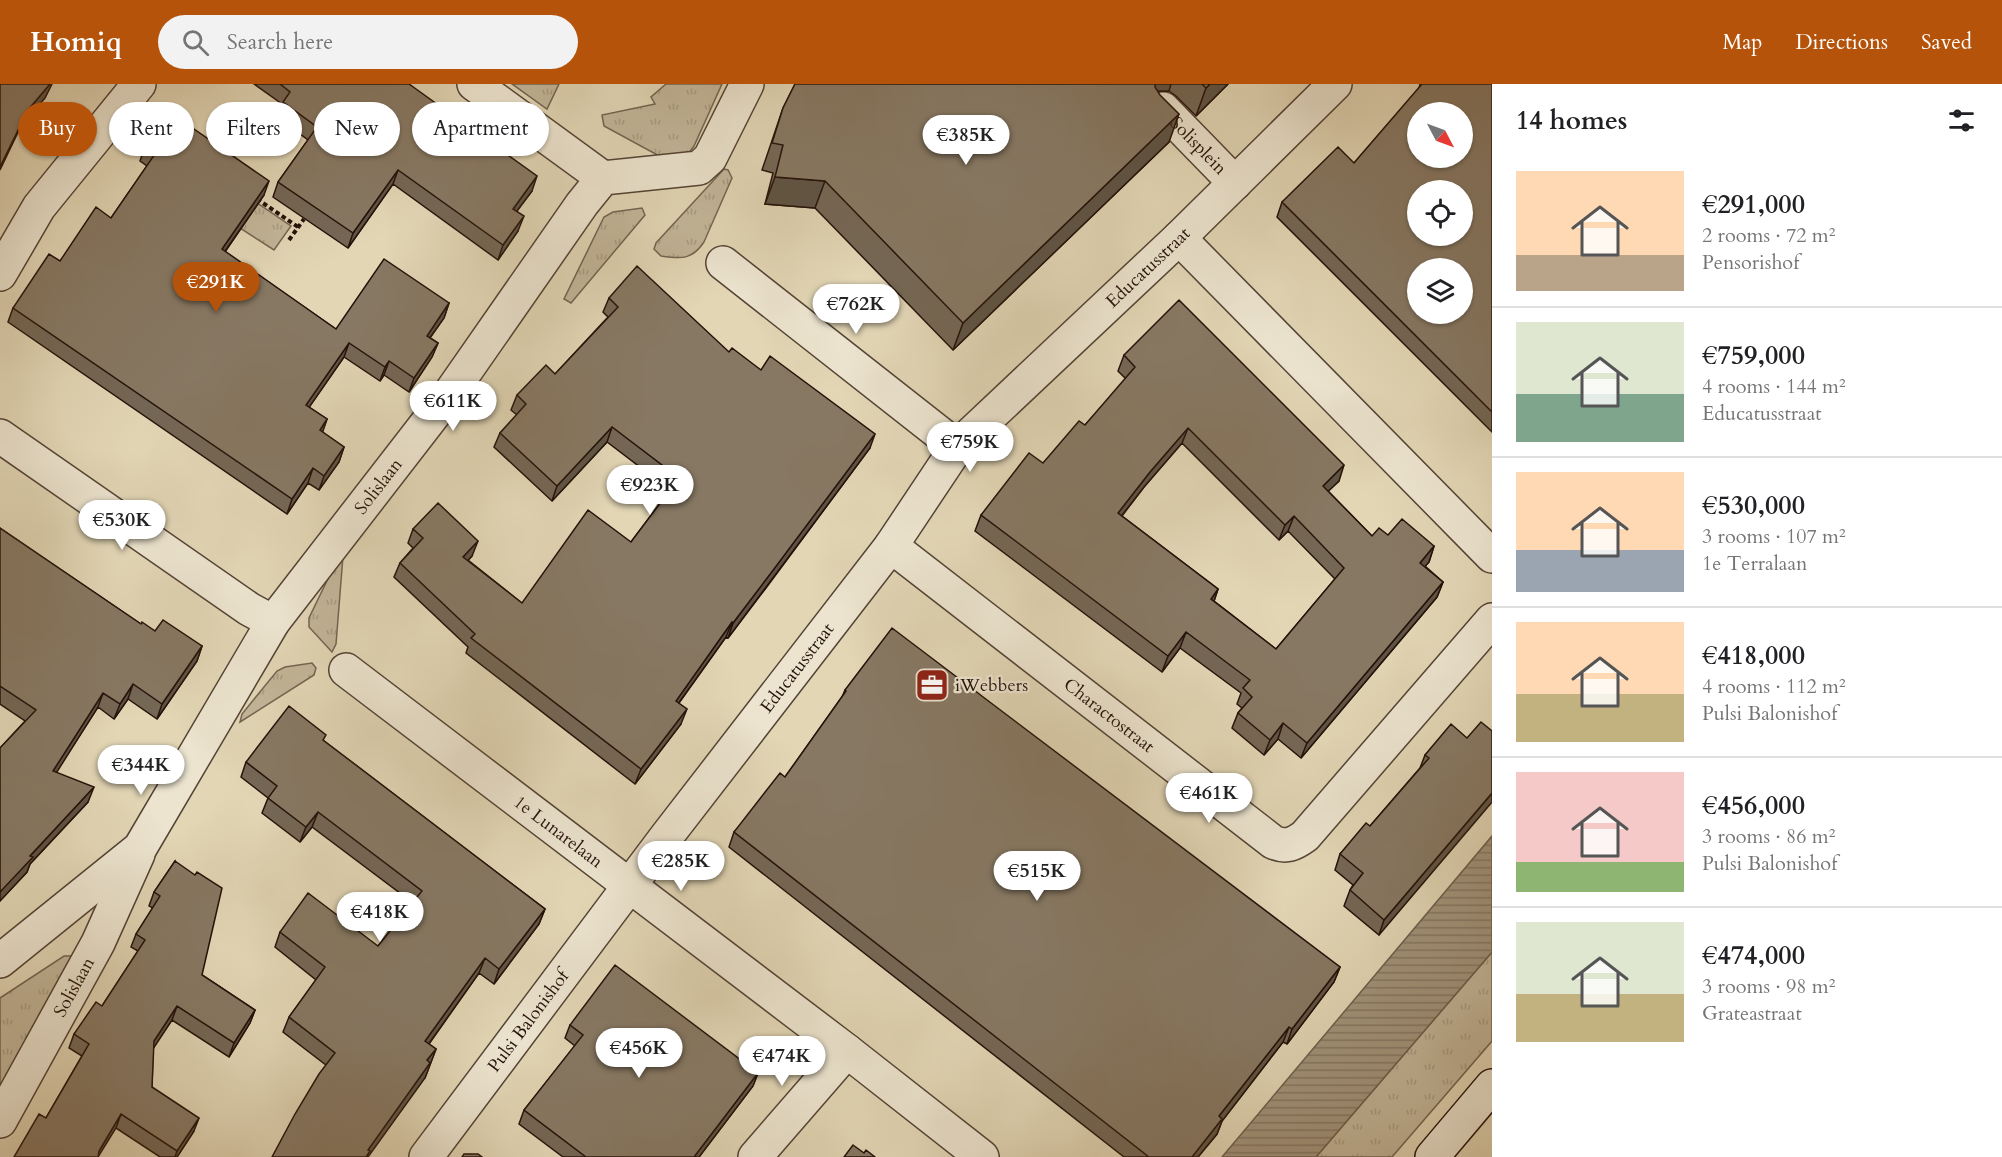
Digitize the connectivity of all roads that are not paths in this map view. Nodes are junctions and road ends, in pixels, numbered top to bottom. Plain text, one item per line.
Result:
1 (139, 84) edge
2 (474, 84) edge
3 (747, 84) edge
4 (1335, 84) edge
5 (1163, 109) edge
6 (603, 178) junction
7 (1235, 183) junction
8 (1179, 238) junction
9 (723, 263) dead end
10 (0, 274) edge
11 (0, 436) edge
12 (957, 447) junction
13 (891, 546) junction
14 (1492, 556) edge
15 (1492, 620) edge
16 (273, 622) junction
17 (346, 670) dead end
18 (140, 848) junction
19 (631, 885) junction
20 (0, 961) edge
21 (847, 1051) junction
22 (1492, 1086) edge
23 (0, 1121) edge
24 (426, 1157) edge
25 (755, 1157) edge
26 (982, 1157) edge
27 (1432, 1157) edge

1 - 10 street
2 - 6 street
3 - 6 street
4 - 7 street, Educatusstraat
5 - 7 street, Solisplein
6 - 16 street, Solislaan
7 - 8 street, Educatusstraat
8 - 12 street, Educatusstraat
8 - 14 street
9 - 12 street
11 - 16 street
12 - 13 street, Educatusstraat
13 - 15 street, Charactostraat
13 - 19 street, Educatusstraat
16 - 18 street, Solislaan
17 - 19 street, 1e Lunarelaan
18 - 20 street, Solislaan
18 - 23 street, Solislaan
19 - 21 street, 1e Lunarelaan
19 - 24 street, Pulsi Balonishof
21 - 25 street
21 - 26 street, 1e Lunarelaan
22 - 27 street

